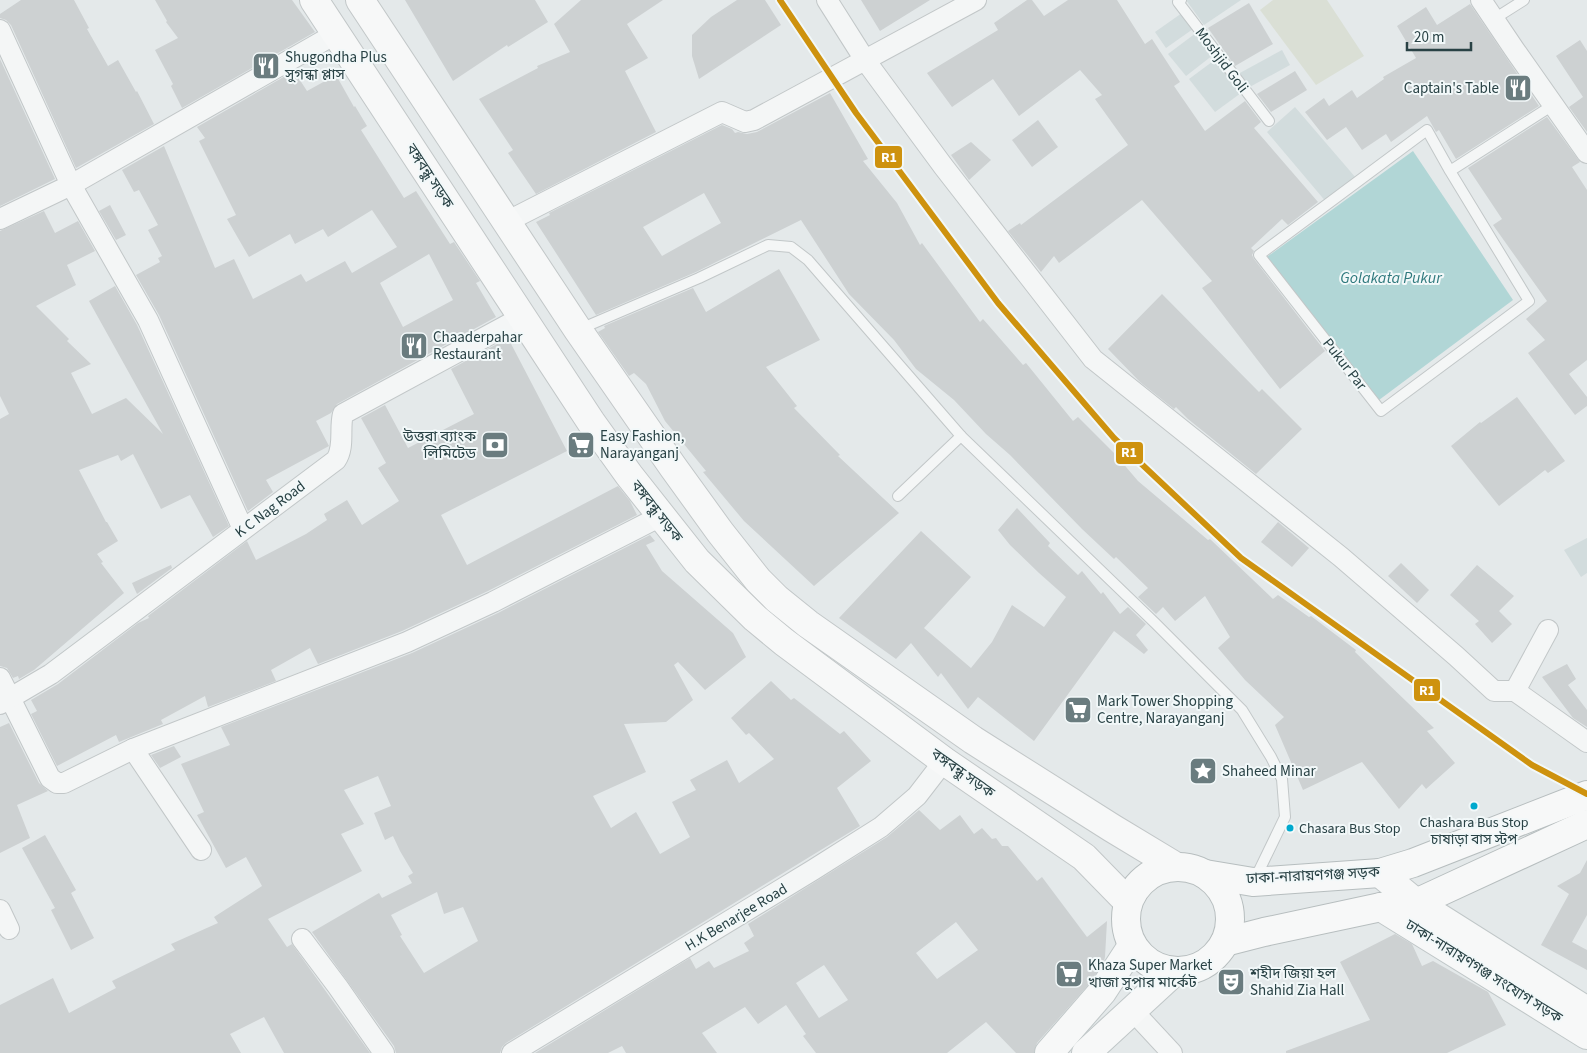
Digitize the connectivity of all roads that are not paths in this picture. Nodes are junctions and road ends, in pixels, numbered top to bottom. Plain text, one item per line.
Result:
1 (314, 0) edge
2 (360, 0) edge
3 (827, 0) edge
4 (976, 0) edge
5 (1481, 0) edge
6 (1524, 0) edge
7 (1179, 1) edge
8 (1494, 19) junction
9 (0, 30) edge
10 (337, 33) junction
11 (865, 60) junction
12 (1553, 104) junction
13 (1269, 121) dead end
14 (1587, 153) edge
15 (1450, 171) junction
16 (71, 185) junction
17 (0, 218) edge
18 (506, 222) junction
19 (522, 317) junction
20 (578, 330) junction
21 (961, 436) junction
22 (898, 496) dead end
23 (661, 516) junction
24 (242, 529) junction
25 (1548, 630) dead end
26 (0, 678) edge
27 (1515, 691) junction
28 (5, 701) edge
29 (1587, 742) edge
30 (133, 749) junction
31 (944, 761) junction
32 (1587, 795) edge
33 (1587, 824) edge
34 (201, 850) dead end
35 (1175, 866) junction
36 (1380, 873) junction
37 (1205, 874) junction
38 (1253, 882) junction
39 (1128, 902) junction
40 (1416, 903) junction
41 (1381, 907) junction
42 (0, 910) edge
43 (9, 929) dead end
44 (302, 939) dead end
45 (1226, 942) junction
46 (1132, 946) junction
47 (1174, 972) junction
48 (1132, 1010) junction
49 (1587, 1010) edge
50 (1587, 1035) edge
51 (384, 1053) edge
52 (512, 1053) edge
53 (1049, 1053) edge
54 (1086, 1053) edge
55 (1172, 1053) edge

1 - 10 main road, বঙ্গবন্ধু সড়ক
2 - 18 main road
3 - 11 street
4 - 11 street
5 - 8 street
6 - 8 lane
7 - 13 lane, Moshjid Goli
8 - 12 street
9 - 16 street
10 - 16 street
10 - 19 main road, বঙ্গবন্ধু সড়ক
11 - 18 street
11 - 27 street
12 - 14 street
12 - 15 lane
15 - 15 lane, Pukur Par
16 - 17 street
16 - 24 street
18 - 20 main road
19 - 23 main road, বঙ্গবন্ধু সড়ক
19 - 24 street, K C Nag Road
20 - 21 lane
20 - 35 main road
21 - 22 lane
21 - 38 lane
23 - 30 street
23 - 31 main road, বঙ্গবন্ধু সড়ক
24 - 28 street, K C Nag Road
25 - 27 street
26 - 28 street
27 - 29 street
28 - 30 street
30 - 34 street
31 - 39 main road, বঙ্গবন্ধু সড়ক
31 - 52 street, H.K Benarjee Road
32 - 36 main road, ঢাকা-নারায়ণগঞ্জ সড়ক
33 - 40 main road
35 - 37 main road
35 - 39 main road
36 - 38 main road, ঢাকা-নারায়ণগঞ্জ সড়ক
36 - 40 main road, ঢাকা-নারায়ণগঞ্জ সংযোগ সড়ক
37 - 38 main road, ঢাকা-নারায়ণগঞ্জ সড়ক
37 - 45 main road
39 - 46 main road
40 - 41 main road
40 - 49 main road, ঢাকা-নারায়ণগঞ্জ সংযোগ সড়ক
41 - 45 main road
41 - 50 main road, ঢাকা-নারায়ণগঞ্জ সংযোগ সড়ক
42 - 43 street
44 - 51 street
45 - 47 main road
46 - 47 main road
46 - 53 main road
47 - 48 main road
48 - 54 main road
48 - 55 street

